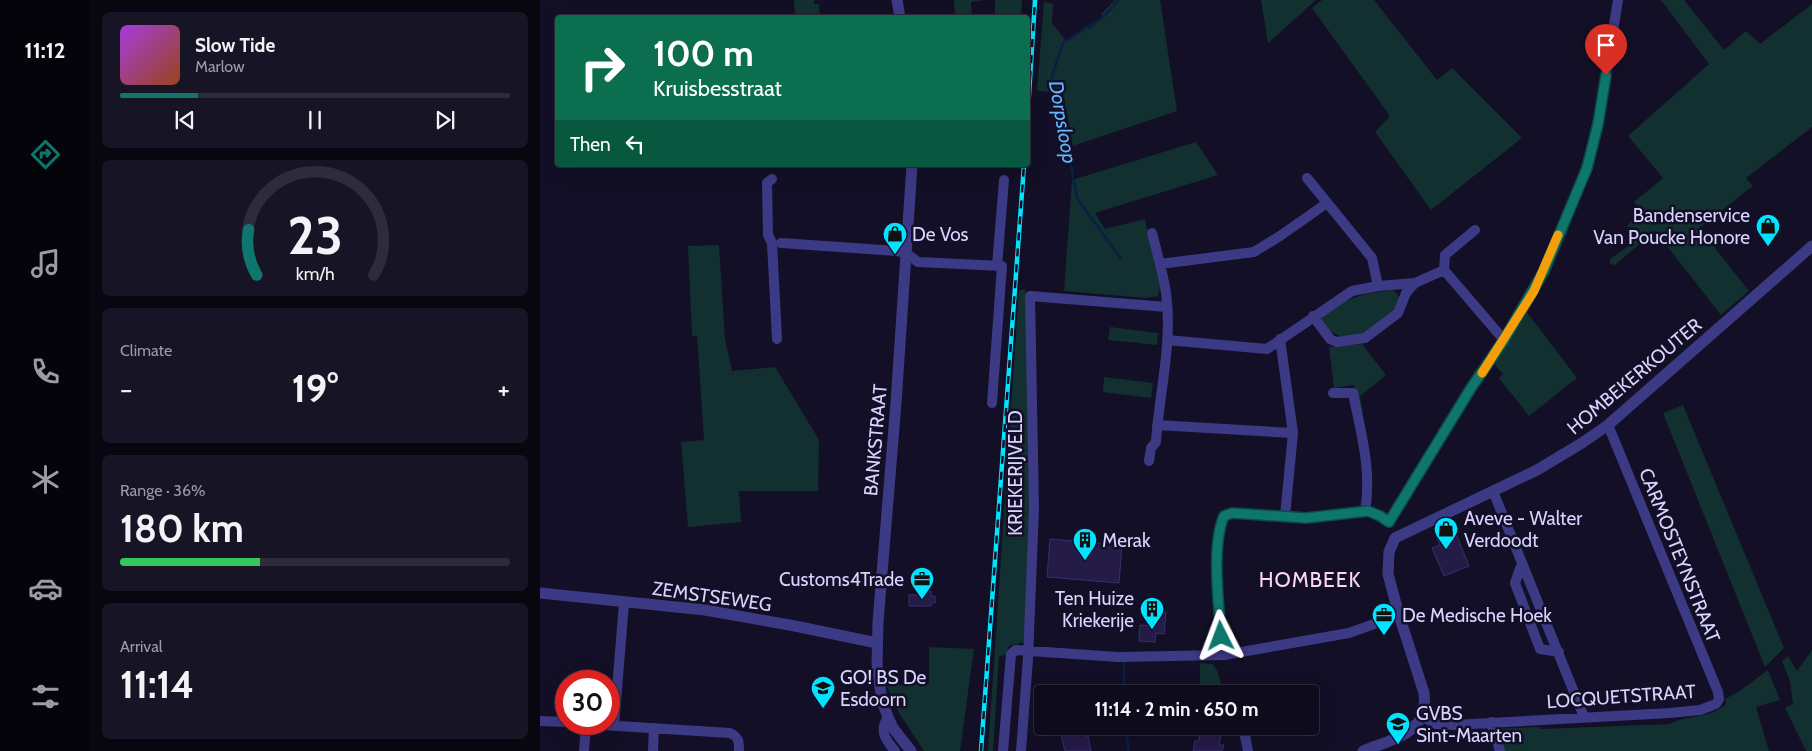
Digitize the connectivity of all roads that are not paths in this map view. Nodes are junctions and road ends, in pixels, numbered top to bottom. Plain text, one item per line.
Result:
1 (897, 0) edge
2 (1618, 0) edge
3 (900, 15) edge
4 (912, 167) edge
5 (1307, 178) dead end
6 (772, 179) dead end
7 (1004, 180) dead end
8 (1327, 203) junction
9 (1475, 230) dead end
10 (1152, 233) dead end
11 (781, 243) dead end
12 (1812, 246) edge
13 (906, 253) junction
14 (1160, 264) junction
15 (997, 266) junction
16 (1444, 270) junction
17 (1414, 283) junction
18 (1378, 286) junction
19 (1167, 307) junction
20 (1313, 316) junction
21 (777, 339) dead end
22 (1280, 339) junction
23 (1166, 340) junction
24 (1504, 340) junction
25 (1333, 392) dead end
26 (992, 403) dead end
27 (1157, 425) junction
28 (1608, 425) junction
29 (1293, 433) junction
30 (1149, 461) dead end
31 (1493, 490) junction
32 (1365, 512) junction
33 (1285, 516) junction
34 (1389, 522) junction
35 (1395, 538) junction
36 (1522, 563) junction
37 (540, 593) edge
38 (624, 603) junction
39 (1399, 615) junction
40 (877, 644) junction
41 (1028, 651) junction
42 (1559, 652) junction
43 (1224, 655) junction
44 (619, 670) edge
45 (1719, 699) joint
46 (888, 717) junction
47 (1423, 717) junction
48 (1584, 717) junction
49 (540, 721) edge
50 (555, 722) edge
51 (1491, 722) junction
52 (620, 726) edge
53 (654, 728) junction
54 (585, 735) edge
55 (1245, 735) edge
56 (584, 751) edge
57 (653, 751) edge
58 (739, 751) edge
59 (895, 751) edge
60 (911, 751) edge
61 (1003, 751) edge
62 (1021, 751) edge
63 (1248, 751) edge
64 (1363, 751) edge
65 (1500, 751) edge

1 - 3 street
2 - 24 street
4 - 13 street, BANKSTRAAT
5 - 8 street
6 - 21 street
7 - 15 street
8 - 14 street
8 - 18 street
9 - 16 street
10 - 14 street
11 - 13 street
12 - 28 street, HOMBEKERKOUTER
13 - 15 street
13 - 40 street, BANKSTRAAT
14 - 19 street
15 - 26 street
16 - 17 street
16 - 24 street
17 - 18 street
17 - 20 street
18 - 20 street
19 - 23 street
19 - 41 street, KRIEKERIJVELD
20 - 22 street
22 - 23 street
22 - 29 street
23 - 27 street
24 - 34 street
25 - 32 street
27 - 29 street
27 - 30 street
28 - 31 street, HOMBEKERKOUTER
28 - 45 street, CARMOSTEYNSTRAAT
29 - 33 street
31 - 35 street, HOMBEKERKOUTER
31 - 36 street
32 - 33 street
32 - 34 street
33 - 43 street
34 - 35 street
35 - 39 street
36 - 42 street
36 - 42 street
37 - 38 street, ZEMSTSEWEG
38 - 40 street, ZEMSTSEWEG
38 - 44 street
39 - 43 street
39 - 47 street
40 - 46 street, BANKSTRAAT
41 - 43 street
41 - 61 street
41 - 62 street, KRIEKERIJVELD
42 - 48 street
45 - 48 street, LOCQUETSTRAAT
46 - 59 street, BANKSTRAAT
46 - 60 street, BANKSTRAAT
47 - 51 street, LOCQUETSTRAAT
47 - 64 street
48 - 51 street, LOCQUETSTRAAT
49 - 50 street
51 - 65 street
52 - 53 street
53 - 57 street
53 - 58 street
54 - 56 street
55 - 63 street

